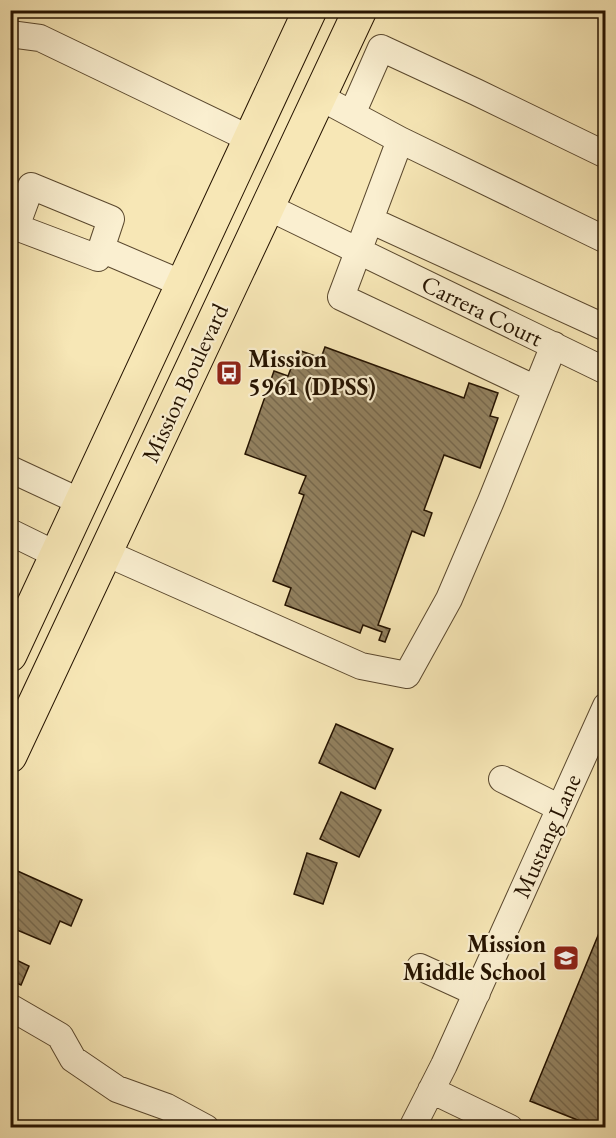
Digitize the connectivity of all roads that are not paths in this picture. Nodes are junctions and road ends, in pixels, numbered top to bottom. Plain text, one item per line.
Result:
1 (310, 10) edge
2 (360, 10) edge
3 (10, 34) edge
4 (320, 97) junction
5 (352, 114) junction
6 (250, 139) junction
7 (400, 140) junction
8 (606, 155) edge
9 (268, 207) junction
10 (370, 220) junction
11 (606, 240) edge
12 (101, 249) dead end
13 (358, 250) junction
14 (183, 284) junction
15 (606, 328) edge
16 (554, 345) junction
17 (606, 371) edge
18 (536, 389) junction
19 (10, 469) edge
20 (81, 502) junction
21 (10, 532) edge
22 (106, 553) junction
23 (57, 555) junction
24 (18, 617) edge
25 (10, 655) edge
26 (606, 706) edge
27 (10, 756) edge
28 (502, 779) dead end
29 (560, 808) junction
30 (420, 967) dead end
31 (477, 993) junction
32 (10, 1007) edge
33 (431, 1090) junction
34 (206, 1128) edge
35 (412, 1128) edge
36 (510, 1128) edge

1 - 6 main road, Mission Boulevard
2 - 4 main road, Mission Boulevard
3 - 6 street
4 - 5 street
4 - 9 main road, Mission Boulevard
5 - 7 street
5 - 8 street
6 - 14 main road, Mission Boulevard
7 - 10 street
7 - 11 street
9 - 13 street, Carrera Court
9 - 22 main road, Mission Boulevard
10 - 13 street
10 - 15 street
12 - 14 street
13 - 16 street, Carrera Court
13 - 18 street
14 - 20 main road, Mission Boulevard
16 - 17 street, Carrera Court
16 - 18 street
18 - 22 street
19 - 20 street
20 - 23 main road, Mission Boulevard
21 - 23 street
22 - 27 main road, Mission Boulevard
23 - 24 main road, Mission Boulevard
24 - 25 main road, Mission Boulevard
26 - 29 street, Mustang Lane
28 - 29 street
29 - 31 street, Mustang Lane
30 - 31 street
31 - 33 street, Mustang Lane
32 - 34 street
33 - 35 street, Mustang Lane
33 - 36 street

